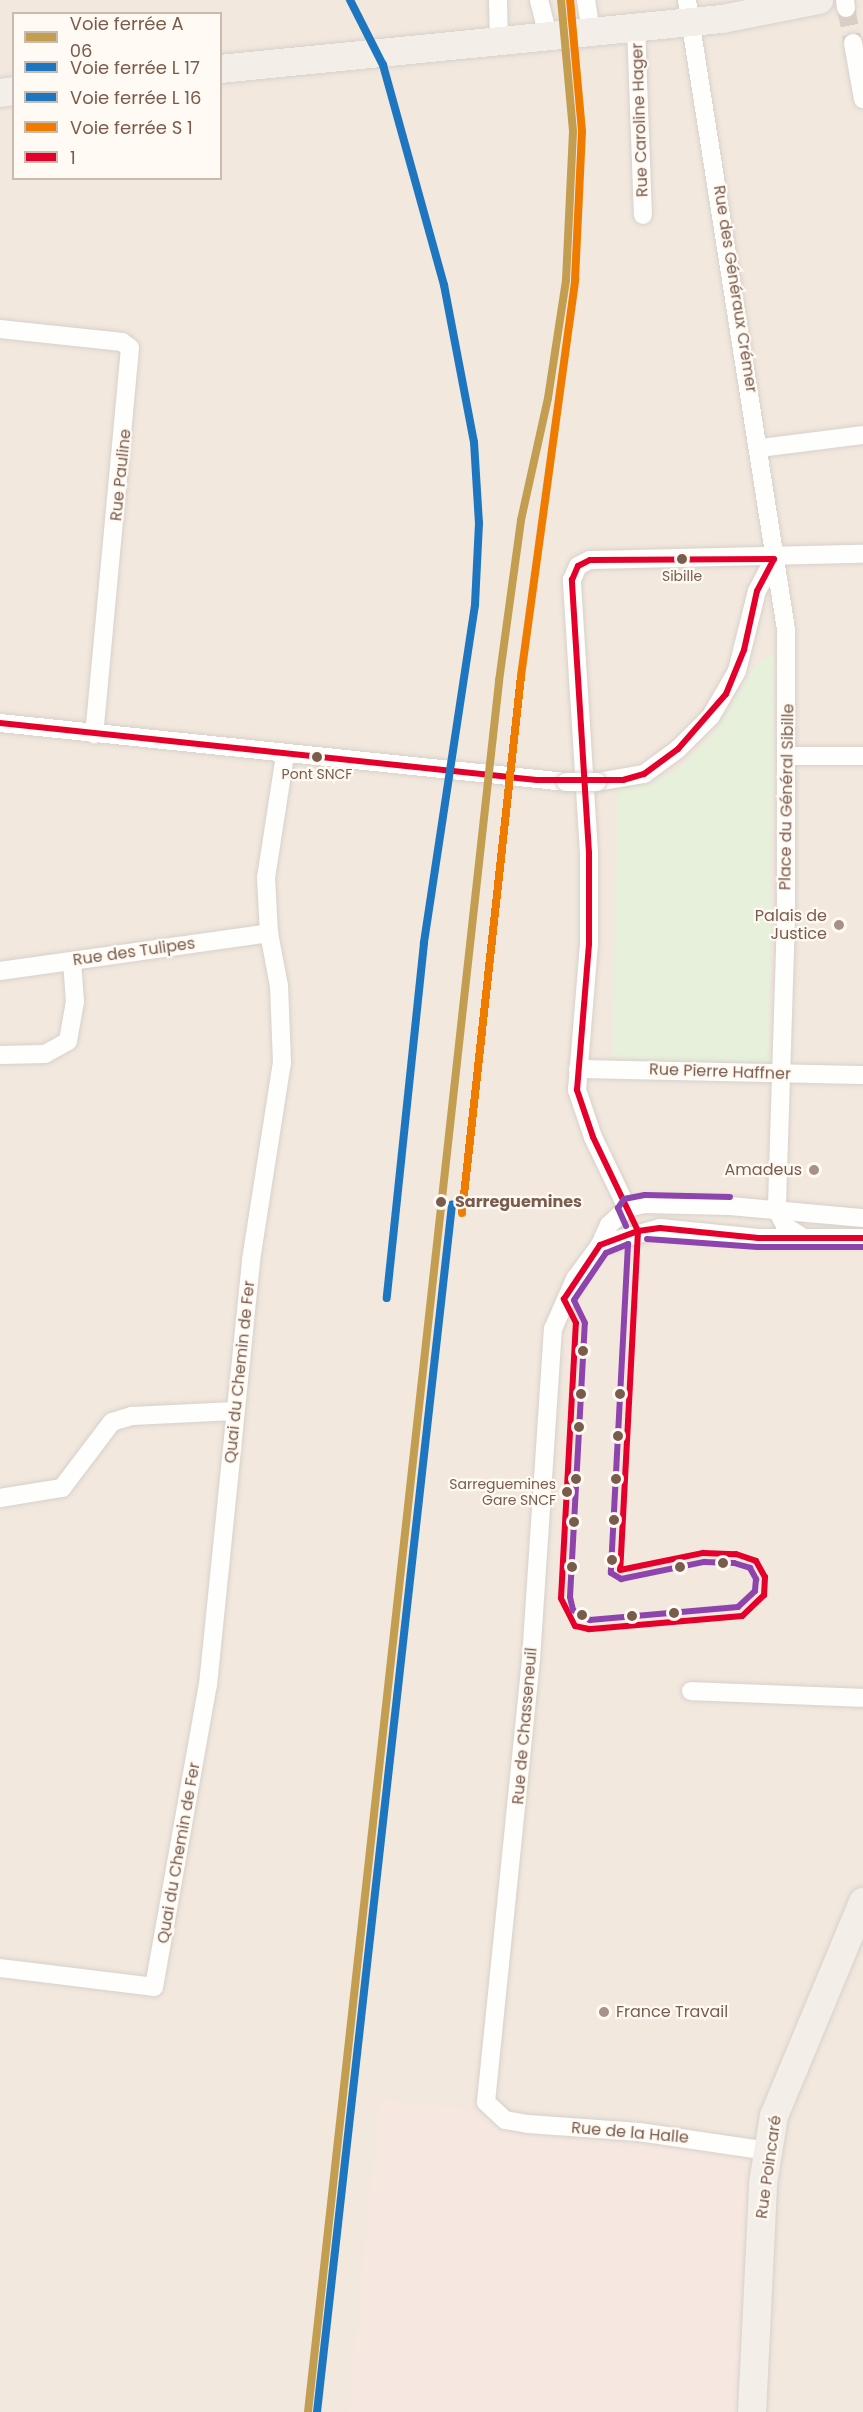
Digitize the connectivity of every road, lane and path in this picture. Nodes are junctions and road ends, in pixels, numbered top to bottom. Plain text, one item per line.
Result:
1 (498, 0) edge
2 (539, 0) edge
3 (586, 0) edge
4 (819, 0) edge
5 (689, 11) edge
6 (636, 26) junction
7 (568, 33) junction
8 (499, 40) junction
9 (853, 43) tunnel mouth
10 (222, 69) edge
11 (863, 99) edge
12 (643, 215) dead end
13 (0, 329) edge
14 (863, 435) edge
15 (760, 448) junction
16 (863, 554) edge
17 (774, 558) junction
18 (0, 723) edge
19 (94, 734) junction
20 (285, 755) junction
21 (788, 756) junction
22 (863, 756) edge
23 (269, 933) junction
24 (72, 961) junction
25 (0, 971) edge
26 (0, 1055) edge
27 (578, 1069) junction
28 (780, 1073) junction
29 (863, 1076) edge
30 (627, 1208) junction
31 (777, 1210) junction
32 (863, 1218) edge
33 (802, 1237) junction
34 (863, 1238) edge
35 (600, 1245) junction
36 (234, 1411) junction
37 (0, 1498) edge
38 (691, 1691) dead end
39 (863, 1698) edge
40 (863, 1902) edge
41 (0, 1968) edge
42 (493, 2114) joint
43 (768, 2151) junction
44 (752, 2412) edge

1 - 8 street
2 - 7 street
3 - 7 street
4 - 5 main road
5 - 6 main road
5 - 15 street, Rue des Généraux Crémer
6 - 7 main road
6 - 12 street, Rue Caroline Hager
7 - 8 main road
8 - 10 main road
9 - 11 street
13 - 19 street, Rue Pauline
14 - 15 street
15 - 17 street, Rue des Généraux Crémer
16 - 17 street
17 - 20 street, bridge
17 - 21 street, Place du Général Sibille
17 - 27 street
18 - 19 street
19 - 20 street
20 - 23 street, Quai du Chemin de Fer
21 - 22 street
21 - 28 street, Place du Général Sibille
23 - 24 street, Rue des Tulipes
23 - 36 street, Quai du Chemin de Fer
24 - 25 street, Rue des Tulipes
24 - 26 street
27 - 28 street, Rue Pierre Haffner
27 - 30 street
28 - 29 street, Rue Pierre Haffner
28 - 31 street, Place du Général Sibille
30 - 31 street
30 - 35 street, Rue de Chasseneuil
31 - 32 street
31 - 33 street
33 - 34 street
33 - 35 street
35 - 42 street, Rue de Chasseneuil
36 - 37 street
36 - 41 street, Quai du Chemin de Fer
38 - 39 street
40 - 43 main road, Rue Poincaré
42 - 43 street, Rue de la Halle
43 - 44 main road, Rue Poincaré

